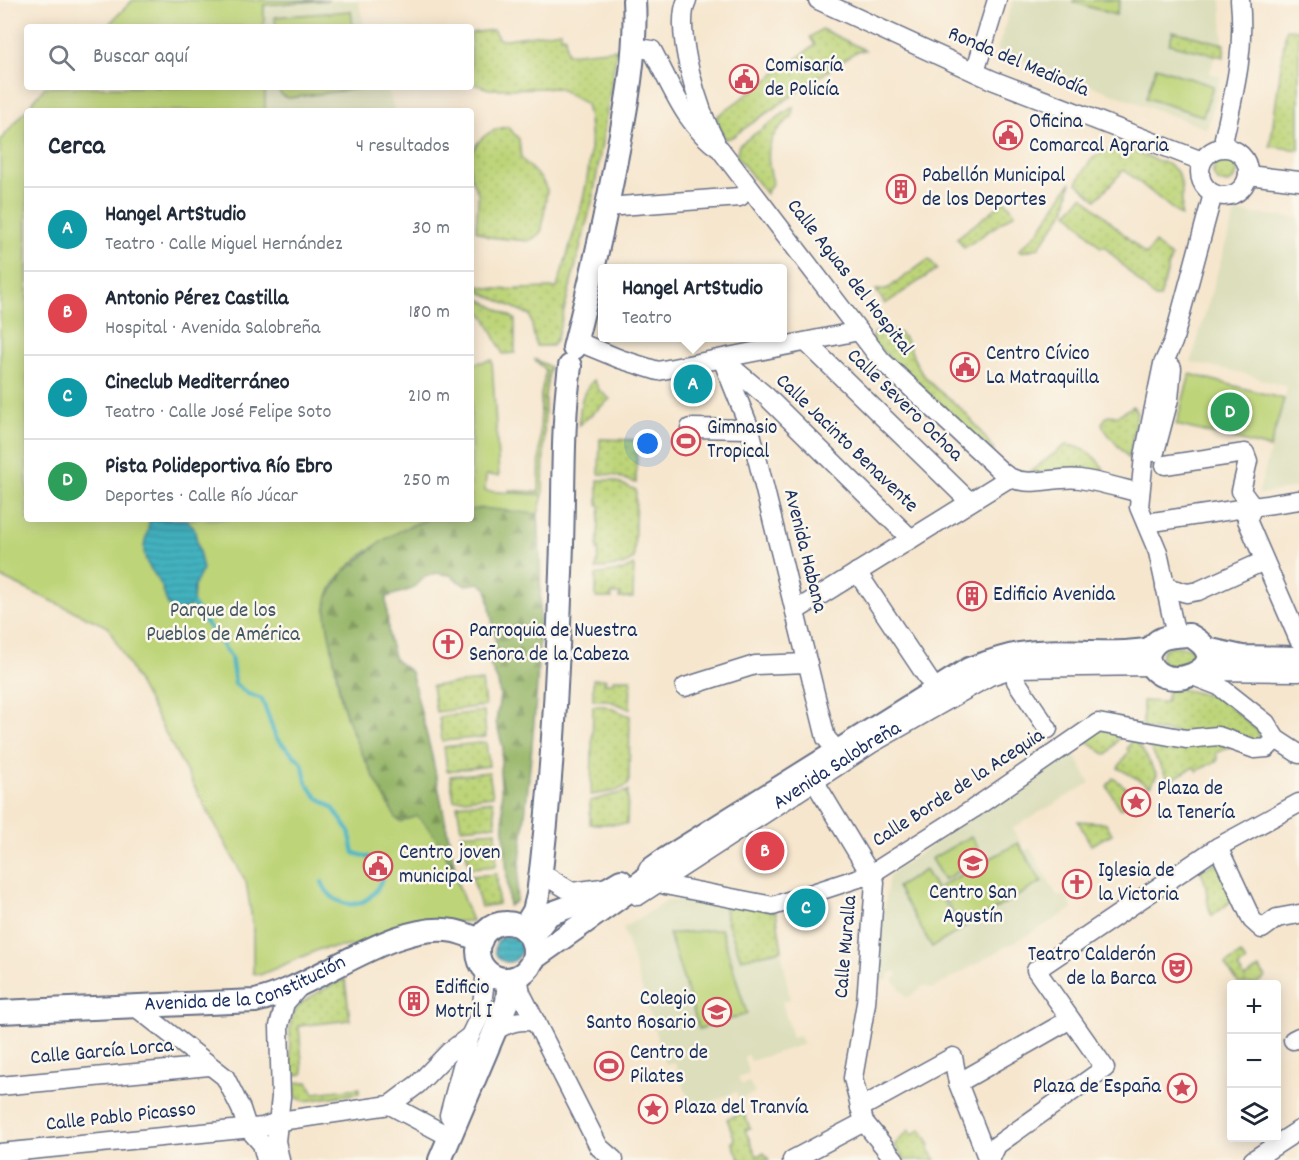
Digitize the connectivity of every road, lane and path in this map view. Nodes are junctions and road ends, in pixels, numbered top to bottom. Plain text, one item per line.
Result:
1 (634, 0) edge
2 (687, 0) edge
3 (818, 0) edge
4 (997, 0) edge
5 (1240, 0) edge
6 (633, 47) junction
7 (975, 72) junction
8 (1225, 147) junction
9 (720, 149) junction
10 (1202, 160) junction
11 (1248, 175) junction
12 (1299, 180) edge
13 (1213, 194) junction
14 (740, 197) dead end
15 (607, 207) junction
16 (599, 264) edge
17 (598, 268) edge
18 (595, 289) edge
19 (859, 331) junction
20 (806, 342) junction
21 (573, 351) junction
22 (722, 359) junction
23 (690, 428) dead end
24 (750, 429) junction
25 (1165, 465) dead end
26 (1009, 478) junction
27 (1141, 484) junction
28 (1299, 500) edge
29 (970, 502) junction
30 (1253, 507) junction
31 (1146, 523) junction
32 (911, 539) junction
33 (1264, 561) junction
34 (857, 572) junction
35 (1165, 587) junction
36 (795, 610) junction
37 (1176, 636) junction
38 (1299, 640) edge
39 (1299, 658) edge
40 (1150, 659) junction
41 (808, 663) junction
42 (1201, 666) junction
43 (1015, 668) junction
44 (1299, 672) edge
45 (685, 687) dead end
46 (935, 689) junction
47 (1048, 729) dead end
48 (1276, 739) junction
49 (842, 749) junction
50 (1299, 754) edge
51 (814, 774) junction
52 (1299, 803) edge
53 (1218, 847) junction
54 (541, 873) junction
55 (871, 874) junction
56 (655, 875) junction
57 (610, 887) junction
58 (1299, 914) edge
59 (481, 940) junction
60 (523, 959) junction
61 (486, 971) junction
62 (300, 986) junction
63 (133, 1005) junction
64 (0, 1012) edge
65 (1069, 1020) junction
66 (536, 1022) junction
67 (496, 1030) junction
68 (470, 1036) junction
69 (209, 1066) junction
70 (958, 1083) junction
71 (0, 1086) edge
72 (390, 1105) junction
73 (862, 1115) junction
74 (280, 1121) junction
75 (247, 1127) junction
76 (1299, 1130) edge
77 (453, 1131) junction
78 (0, 1153) edge
79 (1255, 1158) edge
80 (266, 1160) edge
81 (280, 1160) edge
82 (440, 1160) edge
83 (614, 1160) edge
84 (792, 1160) edge
85 (895, 1160) edge
86 (989, 1160) edge

1 - 6 main road
2 - 9 street, Calle Aguas del Hospital
3 - 7 street, Ronda del Mediodía
4 - 7 street
5 - 8 street
6 - 9 street, Calle Aguas del Hospital
6 - 15 main road
7 - 10 street, Ronda del Mediodía
8 - 10 street
8 - 11 street
9 - 19 street, Calle Aguas del Hospital
10 - 13 street
11 - 12 street
11 - 13 street
13 - 27 street
14 - 15 street
15 - 16 main road
17 - 18 main road
18 - 21 main road
19 - 20 street
19 - 26 street, Calle Aguas del Hospital
20 - 22 street
20 - 29 street, Calle Severo Ochoa
21 - 22 street
21 - 54 main road
22 - 24 street, Avenida Habana
22 - 32 street, Calle Jacinto Benavente
23 - 24 street
24 - 36 street, Avenida Habana
25 - 30 street
26 - 27 street
26 - 29 street
27 - 31 street
28 - 30 street
29 - 32 street
30 - 31 street
30 - 33 street
31 - 35 street
32 - 34 street
33 - 35 street
33 - 38 street
34 - 36 street
34 - 46 street
35 - 37 street
36 - 41 street, Avenida Habana
37 - 40 main road
37 - 42 main road
39 - 42 main road
40 - 42 main road
40 - 43 street, Avenida Salobreña
40 - 46 main road, Avenida Salobreña
41 - 45 street
41 - 49 street, Avenida Habana
42 - 44 street
42 - 48 street
43 - 47 street
43 - 51 street, Avenida Salobreña
46 - 49 main road, Avenida Salobreña
48 - 50 street
48 - 55 street, Calle Borde de la Acequia
49 - 51 main road, Avenida Salobreña
51 - 55 street, Calle Muralla
51 - 56 main road, Avenida Salobreña
52 - 53 street
53 - 58 street
53 - 65 street
54 - 57 street, Avenida Salobreña
54 - 60 main road
55 - 56 street, Calle Borde de la Acequia
55 - 73 street, Calle Muralla
56 - 57 main road, Avenida Salobreña
56 - 60 main road, Avenida Salobreña
57 - 60 main road, Avenida Salobreña
59 - 60 main road
59 - 61 main road
59 - 62 main road, Avenida de la Constitución
60 - 61 main road
60 - 66 street
60 - 67 main road
61 - 68 street
62 - 63 main road, Avenida de la Constitución
62 - 74 street
63 - 64 main road, Avenida de la Constitución
63 - 69 street
65 - 70 street
65 - 86 street
66 - 67 street
66 - 83 street
67 - 77 main road
68 - 72 street
68 - 77 street
69 - 71 street, Calle García Lorca
69 - 75 street
70 - 73 street
70 - 86 street
72 - 74 street, Calle Pablo Picasso
72 - 77 street
73 - 84 street
73 - 85 street
74 - 75 street, Calle Pablo Picasso
74 - 81 street
75 - 78 street, Calle Pablo Picasso
75 - 80 street
76 - 79 street
77 - 82 main road

